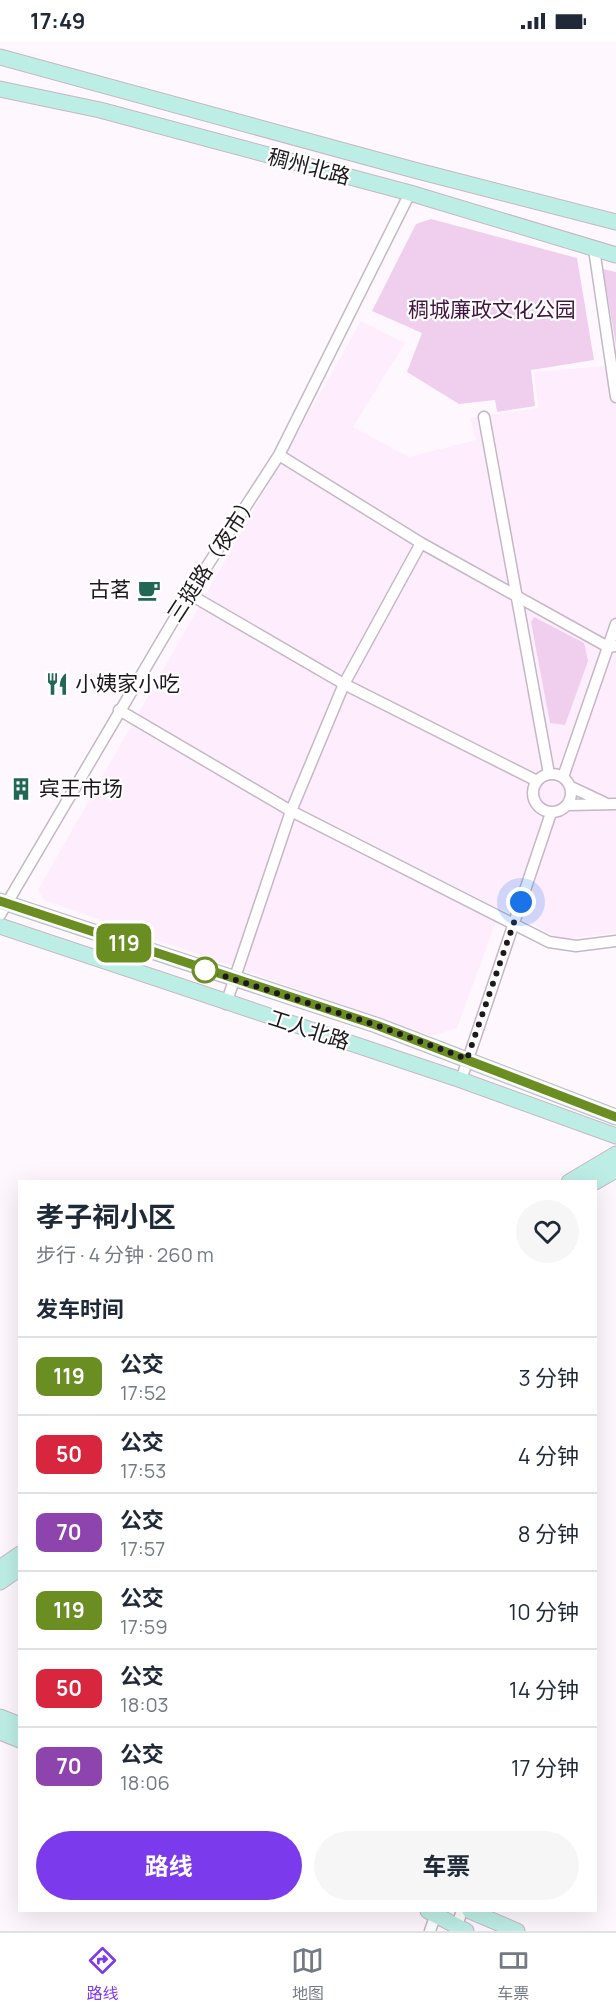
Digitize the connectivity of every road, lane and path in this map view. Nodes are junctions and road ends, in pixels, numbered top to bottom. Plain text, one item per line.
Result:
1 (0, 57) edge
2 (0, 89) edge
3 (410, 193) junction
4 (616, 222) edge
5 (594, 249) junction
6 (616, 255) edge
7 (616, 397) edge
8 (484, 417) dead end
9 (279, 455) junction
10 (421, 543) junction
11 (189, 594) junction
12 (516, 596) junction
13 (616, 624) edge
14 (612, 647) edge
15 (344, 684) junction
16 (119, 710) junction
17 (549, 774) junction
18 (563, 777) junction
19 (537, 781) junction
20 (571, 787) junction
21 (612, 804) edge
22 (568, 805) junction
23 (291, 811) junction
24 (550, 813) junction
25 (3, 907) edge
26 (514, 924) junction
27 (0, 926) edge
28 (616, 941) edge
29 (234, 980) junction
30 (226, 1004) junction
31 (467, 1059) junction
32 (461, 1080) junction
33 (616, 1117) edge
34 (616, 1136) edge
35 (616, 1154) edge
36 (616, 1170) edge
37 (572, 1180) edge
38 (597, 1181) edge
39 (18, 1555) edge
40 (0, 1568) edge
41 (18, 1569) edge
42 (0, 1582) edge
43 (0, 1716) edge
44 (18, 1724) edge
45 (0, 1732) edge
46 (18, 1739) edge
47 (434, 1912) edge
48 (462, 1912) edge
49 (472, 1912) edge
50 (459, 1930) edge
51 (430, 1931) edge
52 (517, 1931) edge

1 - 4 street, 稠州北路
2 - 3 street, 稠州北路
3 - 5 street, 稠州北路
3 - 9 street, 三挺路（夜市）
5 - 6 street, 稠州北路
5 - 7 street
8 - 12 street
9 - 10 street
9 - 11 street, 三挺路（夜市）
10 - 12 street
10 - 15 street
11 - 15 street
11 - 16 street, 三挺路（夜市）
12 - 14 street
12 - 17 street
13 - 14 street
14 - 18 street
15 - 19 street
15 - 23 street
16 - 23 street
16 - 25 street, 三挺路（夜市）
17 - 18 street
17 - 19 street
18 - 20 street
19 - 24 street
20 - 21 street
20 - 22 street
21 - 22 street
22 - 24 street
23 - 26 street
23 - 29 street
24 - 26 street
25 - 29 street, 工人北路
26 - 28 street
26 - 31 street
27 - 30 street, 工人北路
29 - 30 street
29 - 31 street, 工人北路
30 - 32 street, 工人北路
31 - 32 street
31 - 33 street, 工人北路
32 - 34 street, 工人北路
35 - 37 street
36 - 38 street
39 - 40 street
41 - 42 street
43 - 44 street
45 - 46 street
47 - 50 street
47 - 51 street
48 - 50 street
49 - 52 street

